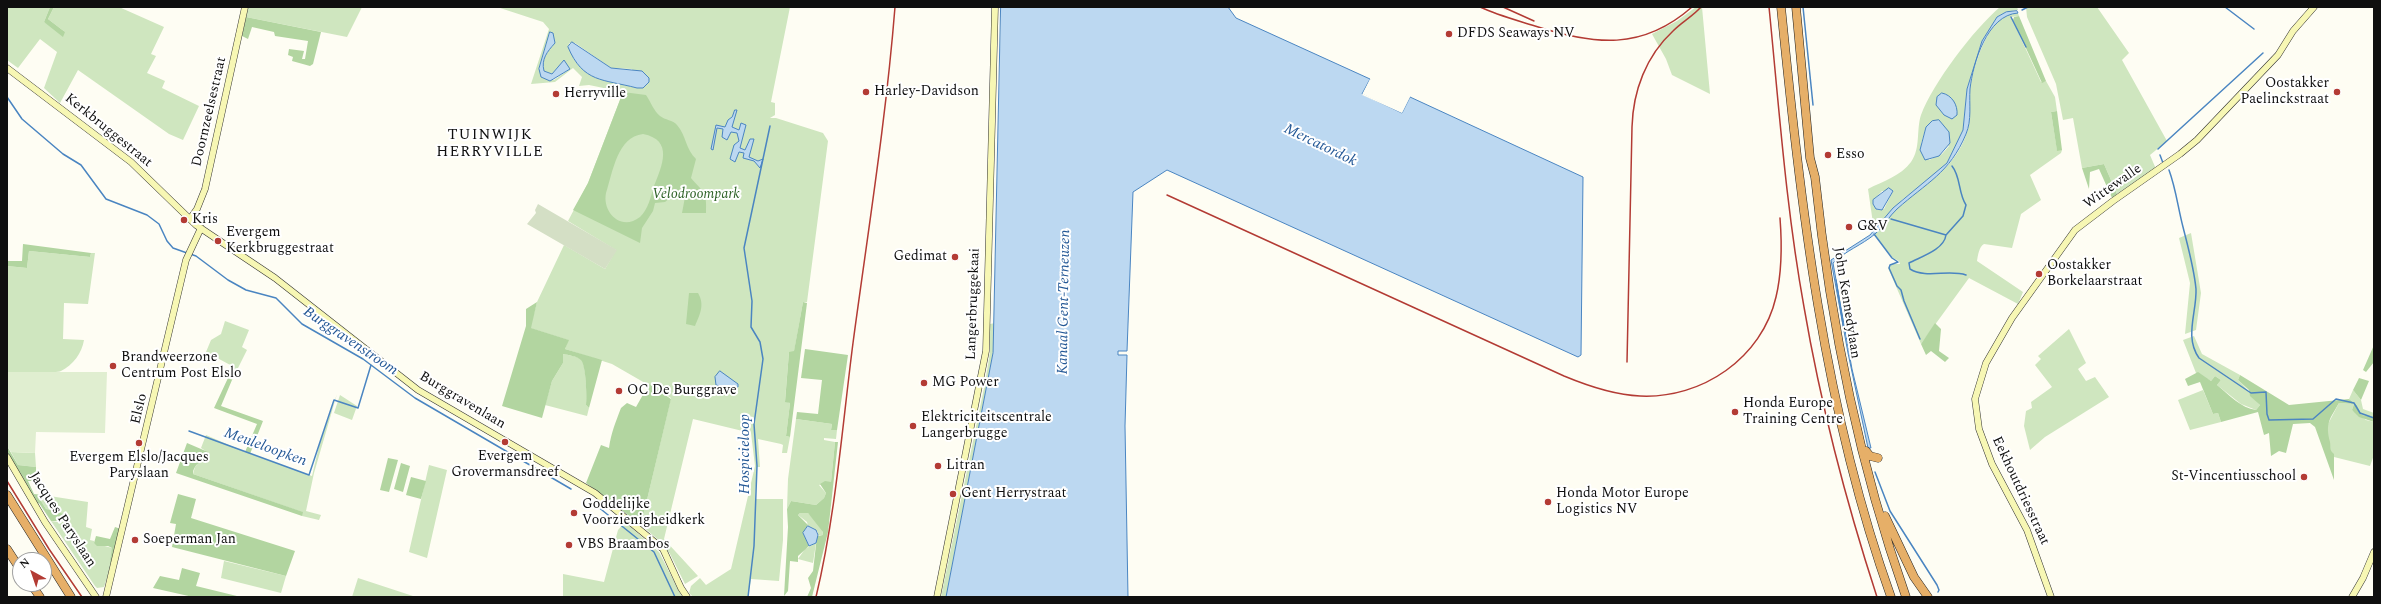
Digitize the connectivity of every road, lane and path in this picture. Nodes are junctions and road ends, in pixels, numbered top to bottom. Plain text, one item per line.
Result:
1 (245, 7) edge
2 (995, 7) edge
3 (1781, 7) edge
4 (1792, 7) edge
5 (1796, 7) edge
6 (2314, 7) edge
7 (7, 68) edge
8 (1803, 76) junction
9 (1813, 135) dead end
10 (190, 218) junction
11 (201, 228) junction
12 (1837, 403) junction
13 (1976, 418) joint
14 (1856, 428) junction
15 (7, 457) edge
16 (7, 495) edge
17 (2374, 552) edge
18 (71, 597) edge
19 (96, 597) edge
20 (106, 597) edge
21 (688, 597) edge
22 (937, 597) edge
23 (1885, 597) edge
24 (1891, 597) edge
25 (1901, 597) edge
26 (1906, 597) edge
27 (1928, 597) edge
28 (2050, 597) edge
29 (2352, 597) edge

1 - 10 main road, Doornzeelsestraat
2 - 22 main road, Langerbruggekaai
3 - 12 highway, John Kennedylaan
4 - 25 highway, John Kennedylaan
5 - 8 highway, John Kennedylaan
6 - 13 main road, Wittewalle
7 - 10 main road, Kerkbruggestraat
8 - 9 highway
8 - 14 highway, John Kennedylaan
10 - 11 main road, Burggravenlaan
11 - 20 main road, Elslo
11 - 21 main road, Burggravenlaan
12 - 23 highway
12 - 24 highway, John Kennedylaan
13 - 28 main road, Eekhoutdriesstraat
14 - 26 highway, John Kennedylaan
14 - 27 highway
15 - 19 main road, Jacques Paryslaan
16 - 18 highway
17 - 29 main road

